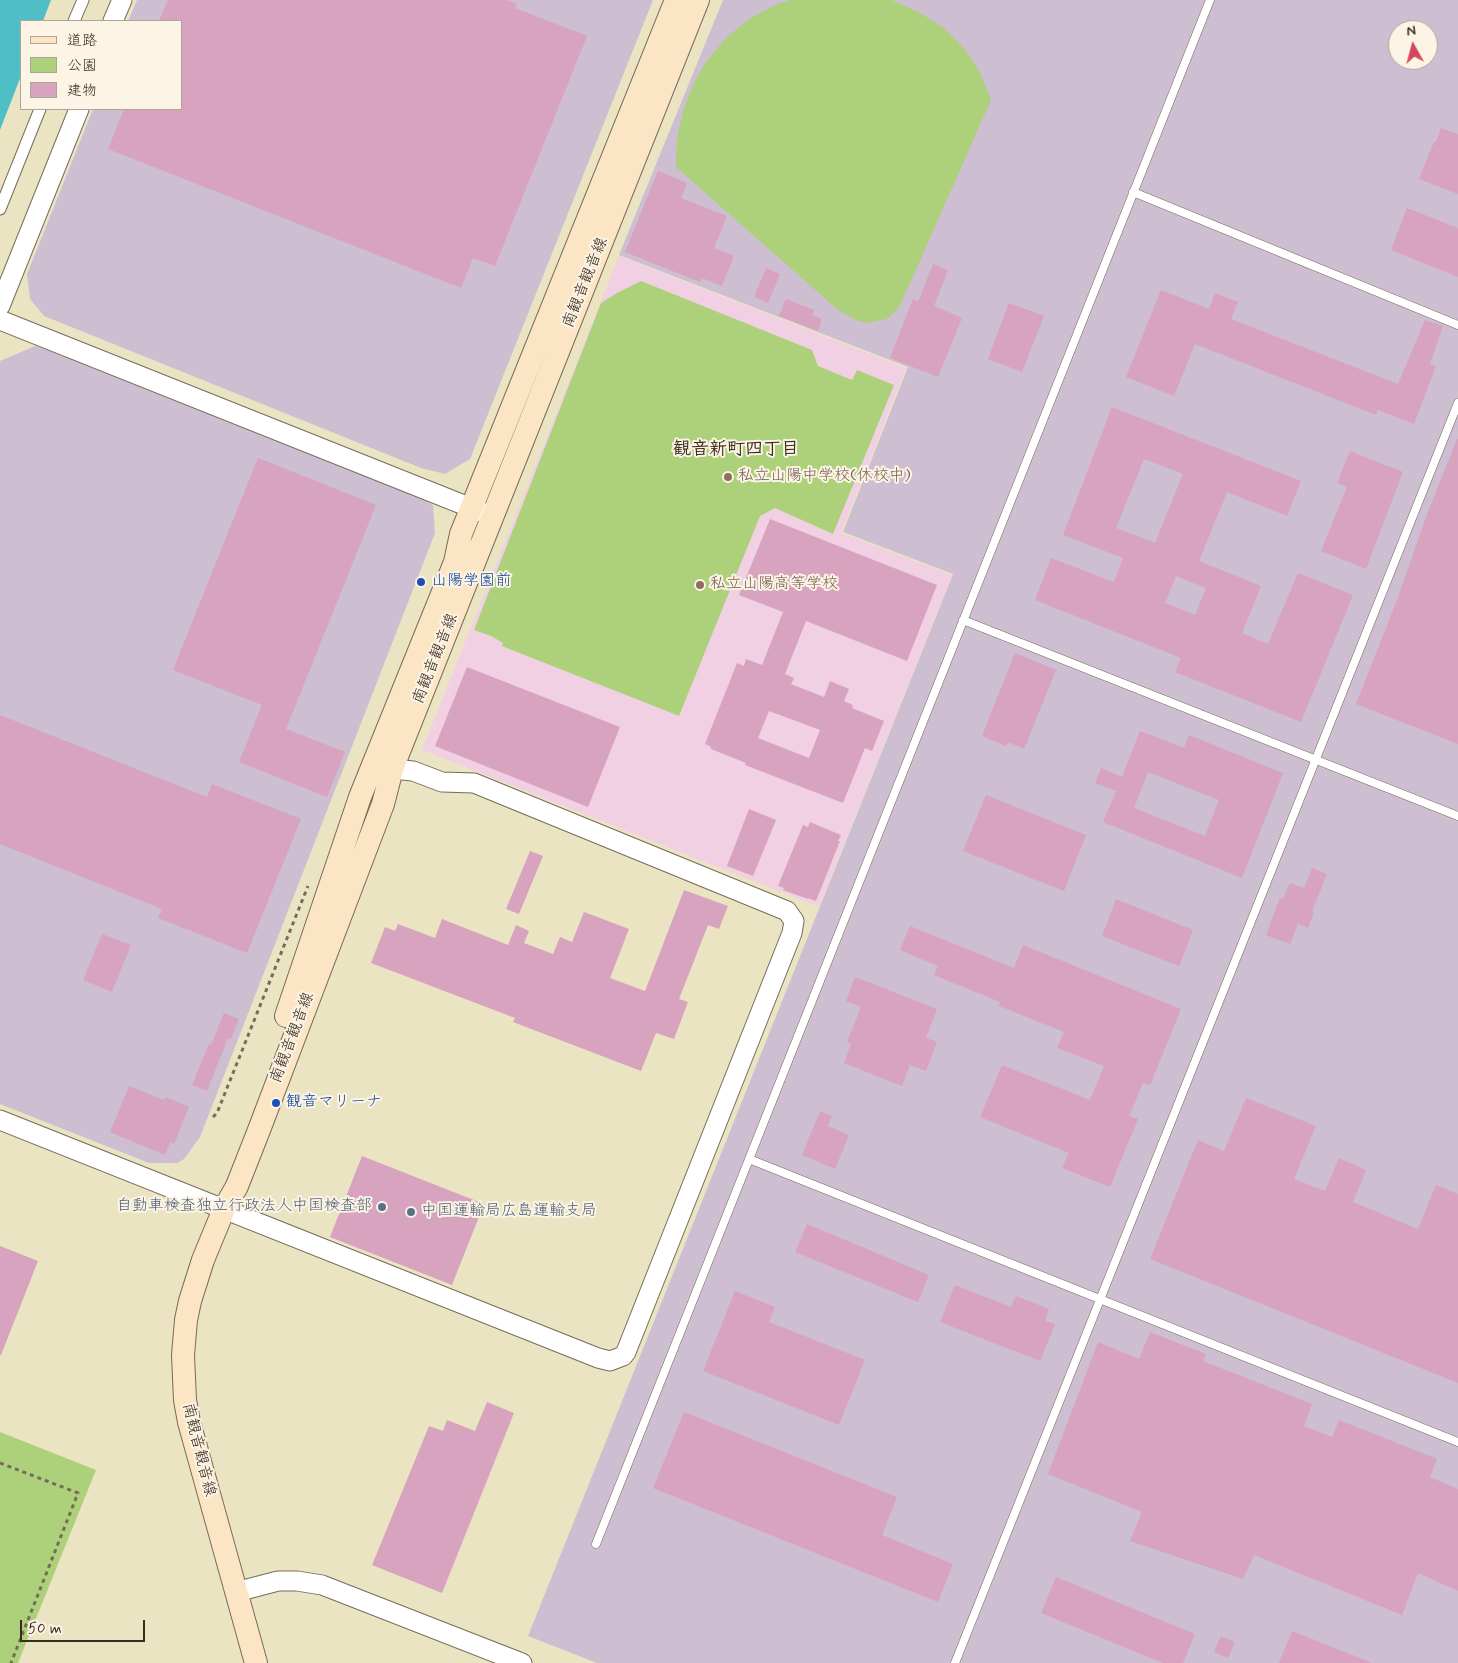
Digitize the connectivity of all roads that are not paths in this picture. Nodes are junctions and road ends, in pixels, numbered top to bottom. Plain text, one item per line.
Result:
1 (83, 0) edge
2 (122, 0) edge
3 (676, 0) edge
4 (698, 0) edge
5 (1210, 0) edge
6 (74, 20) edge
7 (113, 20) edge
8 (40, 110) edge
9 (79, 110) edge
10 (1133, 192) junction
11 (0, 209) edge
12 (0, 306) edge
13 (0, 320) edge
14 (1458, 325) edge
15 (1458, 403) edge
16 (472, 509) junction
17 (493, 517) junction
18 (963, 620) junction
19 (1316, 760) junction
20 (383, 765) junction
21 (1458, 816) edge
22 (0, 1120) edge
23 (749, 1159) junction
24 (224, 1209) junction
25 (1100, 1300) junction
26 (1458, 1442) edge
27 (596, 1544) dead end
28 (236, 1592) junction
29 (256, 1663) edge
30 (522, 1663) edge
31 (954, 1663) edge

1 - 6 street
2 - 7 street
3 - 16 main road, 南観音観音線
4 - 17 main road, 南観音観音線
5 - 10 lane
8 - 11 street
9 - 12 street
10 - 14 lane
10 - 18 lane
13 - 16 street
15 - 19 lane
16 - 17 street
16 - 20 main road, 南観音観音線
17 - 20 main road, 南観音観音線
18 - 19 lane
18 - 23 lane
19 - 21 lane
19 - 25 lane
20 - 24 main road, 南観音観音線
20 - 24 street
22 - 24 street
23 - 25 lane
23 - 27 lane
24 - 28 main road, 南観音観音線
25 - 26 lane
25 - 31 lane
28 - 29 main road, 南観音観音線
28 - 30 street

